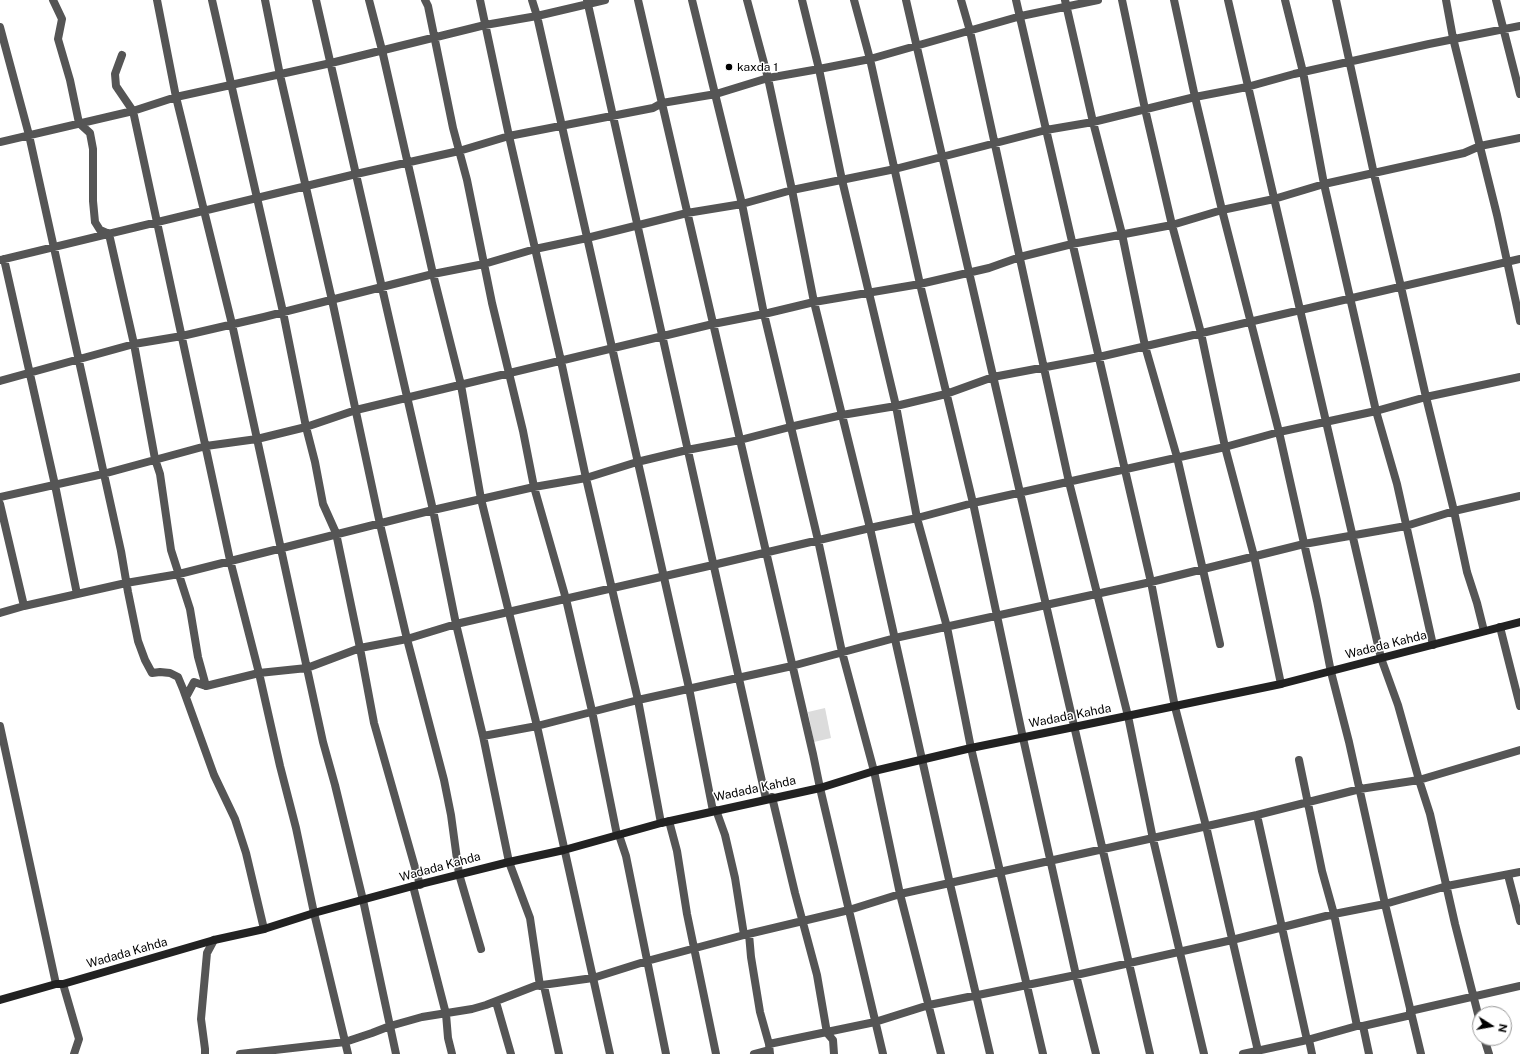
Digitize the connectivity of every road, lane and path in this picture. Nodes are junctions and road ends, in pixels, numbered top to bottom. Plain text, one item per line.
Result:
1 (53, 0) edge
2 (158, 0) edge
3 (212, 0) edge
4 (265, 0) edge
5 (316, 0) edge
6 (369, 0) edge
7 (425, 0) edge
8 (480, 0) edge
9 (532, 0) edge
10 (605, 0) edge
11 (638, 0) edge
12 (692, 0) edge
13 (747, 0) edge
14 (802, 0) edge
15 (854, 0) edge
16 (906, 0) edge
17 (961, 0) edge
18 (1016, 0) edge
19 (1098, 0) edge
20 (1122, 0) edge
21 (1174, 0) edge
22 (1228, 0) edge
23 (1285, 0) edge
24 (1336, 0) edge
25 (1446, 0) edge
26 (1496, 0) edge
27 (587, 2) edge
28 (1066, 4) edge
29 (537, 16) junction
30 (1020, 16) junction
31 (485, 25) junction
32 (1520, 26) edge
33 (0, 27) edge
34 (1504, 29) junction
35 (970, 31) junction
36 (433, 37) junction
37 (1453, 38) junction
38 (917, 47) junction
39 (382, 50) junction
40 (122, 55) dead end
41 (870, 59) junction
42 (331, 63) junction
43 (1349, 63) junction
44 (819, 69) junction
45 (1304, 72) junction
46 (280, 75) junction
47 (768, 78) junction
48 (231, 85) junction
49 (1247, 87) junction
50 (716, 94) junction
51 (1520, 94) edge
52 (1195, 97) junction
53 (176, 98) junction
54 (662, 102) junction
55 (1145, 109) junction
56 (133, 110) junction
57 (612, 116) junction
58 (1093, 122) junction
59 (79, 124) junction
60 (561, 125) junction
61 (1046, 130) junction
62 (29, 135) junction
63 (509, 136) junction
64 (1520, 138) edge
65 (0, 142) edge
66 (995, 143) junction
67 (1480, 146) junction
68 (459, 151) junction
69 (942, 157) junction
70 (408, 163) junction
71 (895, 169) junction
72 (356, 174) junction
73 (1374, 174) junction
74 (842, 180) junction
75 (1324, 184) junction
76 (307, 186) junction
77 (792, 190) junction
78 (257, 198) junction
79 (1274, 199) junction
80 (742, 204) junction
81 (205, 210) junction
82 (1222, 210) junction
83 (687, 213) junction
84 (157, 222) junction
85 (1172, 225) junction
86 (637, 226) junction
87 (109, 234) junction
88 (1122, 234) junction
89 (587, 238) junction
90 (1072, 244) junction
91 (54, 247) junction
92 (535, 249) junction
93 (1020, 257) junction
94 (1520, 259) edge
95 (2, 260) edge
96 (1507, 262) junction
97 (484, 264) junction
98 (969, 272) junction
99 (433, 274) junction
100 (920, 284) junction
101 (1401, 287) junction
102 (382, 288) junction
103 (869, 293) junction
104 (1351, 298) junction
105 (332, 300) junction
106 (814, 302) junction
107 (1299, 311) junction
108 (282, 312) junction
109 (764, 314) junction
110 (1520, 321) edge
111 (1250, 322) junction
112 (232, 324) junction
113 (713, 324) junction
114 (1201, 333) junction
115 (182, 336) junction
116 (662, 336) junction
117 (134, 344) junction
118 (1146, 346) junction
119 (612, 348) junction
120 (1099, 357) junction
121 (78, 360) junction
122 (561, 361) junction
123 (1045, 367) junction
124 (30, 373) junction
125 (510, 373) junction
126 (993, 377) junction
127 (1520, 377) edge
128 (0, 381) edge
129 (461, 385) junction
130 (946, 394) junction
131 (1426, 397) junction
132 (407, 398) junction
133 (896, 406) junction
134 (356, 410) junction
135 (1376, 411) junction
136 (842, 415) junction
137 (1326, 422) junction
138 (306, 427) junction
139 (790, 427) junction
140 (1279, 432) junction
141 (257, 439) junction
142 (740, 440) junction
143 (206, 446) junction
144 (1225, 447) junction
145 (687, 450) junction
146 (1177, 457) junction
147 (155, 459) junction
148 (637, 462) junction
149 (1125, 470) junction
150 (103, 474) junction
151 (586, 478) junction
152 (1069, 482) junction
153 (55, 485) junction
154 (534, 487) junction
155 (1020, 493) junction
156 (1520, 496) edge
157 (0, 497) edge
158 (481, 498) junction
159 (973, 503) junction
160 (0, 504) edge
161 (433, 510) junction
162 (1454, 511) junction
163 (917, 518) junction
164 (380, 524) junction
165 (1406, 526) junction
166 (870, 528) junction
167 (336, 533) junction
168 (1353, 535) junction
169 (818, 540) junction
170 (1304, 544) junction
171 (280, 549) junction
172 (766, 552) junction
173 (1254, 556) junction
174 (230, 560) junction
175 (713, 565) junction
176 (1202, 569) junction
177 (179, 574) junction
178 (663, 577) junction
179 (126, 582) junction
180 (1151, 582) junction
181 (612, 588) junction
182 (77, 594) junction
183 (1097, 594) junction
184 (566, 599) junction
185 (1046, 605) junction
186 (24, 606) junction
187 (509, 612) junction
188 (0, 613) edge
189 (998, 616) junction
190 (1520, 622) edge
191 (456, 624) junction
192 (947, 627) junction
193 (1500, 627) junction
194 (1484, 631) junction
195 (895, 638) junction
196 (407, 639) junction
197 (1220, 644) dead end
198 (1434, 645) junction
199 (360, 648) junction
200 (842, 652) junction
201 (1381, 658) junction
202 (792, 666) junction
203 (307, 668) junction
204 (1331, 672) junction
205 (259, 674) junction
206 (738, 678) junction
207 (1280, 684) junction
208 (206, 686) junction
209 (689, 688) junction
210 (186, 697) junction
211 (638, 700) junction
212 (1520, 706) edge
213 (1175, 707) junction
214 (592, 711) junction
215 (1128, 716) junction
216 (0, 726) edge
217 (537, 726) junction
218 (1074, 728) junction
219 (483, 736) junction
220 (1023, 738) junction
221 (971, 748) junction
222 (1520, 750) edge
223 (922, 760) junction
224 (1299, 760) dead end
225 (874, 771) junction
226 (1419, 780) junction
227 (820, 788) junction
228 (1360, 789) junction
229 (769, 798) junction
230 (1308, 802) junction
231 (715, 810) junction
232 (1257, 815) junction
233 (665, 822) junction
234 (1206, 826) junction
235 (618, 835) junction
236 (1153, 839) junction
237 (564, 850) junction
238 (1102, 850) junction
239 (509, 862) junction
240 (1051, 862) junction
241 (1520, 872) edge
242 (1000, 873) junction
243 (459, 874) junction
244 (1508, 875) junction
245 (950, 884) junction
246 (417, 885) junction
247 (1447, 886) junction
248 (900, 894) junction
249 (363, 900) junction
250 (1385, 904) junction
251 (849, 910) junction
252 (314, 913) junction
253 (1334, 914) junction
254 (802, 920) junction
255 (1520, 921) edge
256 (1283, 927) junction
257 (264, 928) junction
258 (747, 934) junction
259 (214, 940) junction
260 (1232, 940) junction
261 (481, 949) dead end
262 (694, 949) junction
263 (1179, 952) junction
264 (647, 961) junction
265 (1128, 963) junction
266 (1076, 975) junction
267 (593, 978) junction
268 (60, 984) junction
269 (542, 986) junction
270 (1026, 986) junction
271 (1520, 986) edge
272 (975, 996) junction
273 (1473, 997) junction
274 (0, 1000) edge
275 (496, 1002) junction
276 (929, 1005) junction
277 (1476, 1006) edge
278 (1411, 1013) junction
279 (446, 1014) junction
280 (875, 1022) junction
281 (390, 1026) junction
282 (1360, 1026) junction
283 (828, 1033) junction
284 (1308, 1040) junction
285 (345, 1042) junction
286 (769, 1049) edge
287 (1261, 1052) edge
288 (74, 1054) edge
289 (205, 1054) edge
290 (240, 1054) edge
291 (348, 1054) edge
292 (396, 1054) edge
293 (452, 1054) edge
294 (511, 1054) edge
295 (559, 1054) edge
296 (610, 1054) edge
297 (666, 1054) edge
298 (716, 1054) edge
299 (754, 1054) edge
300 (834, 1054) edge
301 (883, 1054) edge
302 (941, 1054) edge
303 (990, 1054) edge
304 (1042, 1054) edge
305 (1096, 1054) edge
306 (1150, 1054) edge
307 (1204, 1054) edge
308 (1243, 1054) edge
309 (1312, 1054) edge
310 (1369, 1054) edge
311 (1421, 1054) edge

1 - 59 street
2 - 53 street
3 - 48 street
4 - 46 street
5 - 42 street
6 - 39 street
7 - 36 street
8 - 31 street
9 - 29 street
10 - 27 street
11 - 54 street
12 - 50 street
13 - 47 street
14 - 44 street
15 - 41 street
16 - 38 street
17 - 35 street
18 - 30 street
19 - 28 street
20 - 55 street
21 - 52 street
22 - 49 street
23 - 45 street
24 - 43 street
25 - 37 street
26 - 34 street
27 - 29 street
27 - 57 street
28 - 30 street
28 - 58 street
29 - 31 street
29 - 60 street
30 - 35 street
30 - 61 street
31 - 36 street
31 - 63 street
32 - 34 street
33 - 62 street
34 - 37 street
34 - 51 street
35 - 38 street
35 - 66 street
36 - 39 street
36 - 68 street
37 - 43 street
37 - 67 street
38 - 41 street
38 - 69 street
39 - 42 street
39 - 70 street
40 - 56 street
41 - 44 street
41 - 71 street
42 - 46 street
42 - 72 street
43 - 45 street
43 - 73 street
44 - 47 street
44 - 74 street
45 - 49 street
45 - 75 street
46 - 48 street
46 - 76 street
47 - 50 street
47 - 77 street
48 - 53 street
48 - 78 street
49 - 52 street
49 - 79 street
50 - 54 street
50 - 80 street
52 - 55 street
52 - 82 street
53 - 56 street
53 - 81 street
54 - 57 street
54 - 83 street
55 - 58 street
55 - 85 street
56 - 59 street
56 - 84 street
57 - 60 street
57 - 86 street
58 - 61 street
58 - 88 street
59 - 62 street
59 - 87 street
60 - 63 street
60 - 89 street
61 - 66 street
61 - 90 street
62 - 65 street
62 - 91 street
63 - 68 street
63 - 92 street
64 - 67 street
66 - 69 street
66 - 93 street
67 - 73 street
67 - 96 street
68 - 70 street
68 - 97 street
69 - 71 street
69 - 98 street
70 - 72 street
70 - 99 street
71 - 74 street
71 - 100 street
72 - 76 street
72 - 102 street
73 - 75 street
73 - 101 street
74 - 77 street
74 - 103 street
75 - 79 street
75 - 104 street
76 - 78 street
76 - 105 street
77 - 80 street
77 - 106 street
78 - 81 street
78 - 108 street
79 - 82 street
79 - 107 street
80 - 83 street
80 - 109 street
81 - 84 street
81 - 112 street
82 - 85 street
82 - 111 street
83 - 86 street
83 - 113 street
84 - 87 street
84 - 115 street
85 - 88 street
85 - 114 street
86 - 89 street
86 - 116 street
87 - 91 street
87 - 117 street
88 - 90 street
88 - 118 street
89 - 92 street
89 - 119 street
90 - 93 street
90 - 120 street
91 - 95 street
91 - 121 street
92 - 97 street
92 - 122 street
93 - 98 street
93 - 123 street
94 - 96 street
95 - 124 street
96 - 101 street
96 - 110 street
97 - 99 street
97 - 125 street
98 - 100 street
98 - 126 street
99 - 102 street
99 - 129 street
100 - 103 street
100 - 130 street
101 - 104 street
101 - 131 street
102 - 105 street
102 - 132 street
103 - 106 street
103 - 133 street
104 - 107 street
104 - 135 street
105 - 108 street
105 - 134 street
106 - 109 street
106 - 136 street
107 - 111 street
107 - 137 street
108 - 112 street
108 - 138 street
109 - 113 street
109 - 139 street
111 - 114 street
111 - 140 street
112 - 115 street
112 - 141 street
113 - 116 street
113 - 142 street
114 - 118 street
114 - 144 street
115 - 117 street
115 - 143 street
116 - 119 street
116 - 145 street
117 - 121 street
117 - 147 street
118 - 120 street
118 - 146 street
119 - 122 street
119 - 148 street
120 - 123 street
120 - 149 street
121 - 124 street
121 - 150 street
122 - 125 street
122 - 151 street
123 - 126 street
123 - 152 street
124 - 128 street
124 - 153 street
125 - 129 street
125 - 154 street
126 - 130 street
126 - 155 street
127 - 131 street
129 - 132 street
129 - 158 street
130 - 133 street
130 - 159 street
131 - 135 street
131 - 162 street
132 - 134 street
132 - 161 street
133 - 136 street
133 - 163 street
134 - 138 street
134 - 164 street
135 - 137 street
135 - 165 street
136 - 139 street
136 - 166 street
137 - 140 street
137 - 168 street
138 - 141 street
138 - 167 street
139 - 142 street
139 - 169 street
140 - 144 street
140 - 170 street
141 - 143 street
141 - 171 street
142 - 145 street
142 - 172 street
143 - 147 street
143 - 174 street
144 - 146 street
144 - 173 street
145 - 148 street
145 - 175 street
146 - 149 street
146 - 176 street
147 - 150 street
147 - 177 street
148 - 151 street
148 - 178 street
149 - 152 street
149 - 180 street
150 - 153 street
150 - 179 street
151 - 154 street
151 - 181 street
152 - 155 street
152 - 183 street
153 - 157 street
153 - 182 street
154 - 158 street
154 - 184 street
155 - 159 street
155 - 185 street
156 - 162 street
158 - 161 street
158 - 187 street
159 - 163 street
159 - 189 street
160 - 186 street
161 - 164 street
161 - 191 street
162 - 165 street
162 - 194 street
163 - 166 street
163 - 192 street
164 - 167 street
164 - 196 street
165 - 168 street
165 - 198 street
166 - 169 street
166 - 195 street
167 - 171 street
167 - 199 street
168 - 170 street
168 - 201 street
169 - 172 street
169 - 200 street
170 - 173 street
170 - 204 street
171 - 174 street
171 - 203 street
172 - 175 street
172 - 202 street
173 - 176 street
173 - 207 street
174 - 177 street
174 - 205 street
175 - 178 street
175 - 206 street
176 - 180 street
176 - 197 street
177 - 179 street
177 - 208 street
178 - 181 street
178 - 209 street
179 - 182 street
179 - 210 street
180 - 183 street
180 - 213 street
181 - 184 street
181 - 211 street
182 - 186 street
183 - 185 street
183 - 215 street
184 - 187 street
184 - 214 street
185 - 189 street
185 - 218 street
186 - 188 street
187 - 191 street
187 - 217 street
189 - 192 street
189 - 220 street
190 - 193 main road, Wadada Kahda
191 - 196 street
191 - 219 street
192 - 195 street
192 - 221 street
193 - 194 main road, Wadada Kahda
193 - 212 street
194 - 198 main road, Wadada Kahda
195 - 200 street
195 - 223 street
196 - 199 street
196 - 243 street
198 - 201 main road, Wadada Kahda
199 - 203 street
199 - 246 street
200 - 202 street
200 - 225 street
201 - 204 main road, Wadada Kahda
201 - 226 street
202 - 206 street
202 - 227 street
203 - 205 street
203 - 249 street
204 - 207 main road, Wadada Kahda
204 - 228 street
205 - 208 street
205 - 252 street
206 - 209 street
206 - 229 street
207 - 213 main road, Wadada Kahda
208 - 210 street
209 - 211 street
209 - 231 street
210 - 257 street
211 - 214 street
211 - 233 street
213 - 215 main road, Wadada Kahda
213 - 234 street
214 - 217 street
214 - 235 street
215 - 218 main road, Wadada Kahda
215 - 236 street
216 - 268 street
217 - 219 street
217 - 237 street
218 - 220 main road, Wadada Kahda
218 - 238 street
219 - 239 street
220 - 221 main road, Wadada Kahda
220 - 240 street
221 - 223 main road, Wadada Kahda
221 - 242 street
222 - 226 street
223 - 225 main road, Wadada Kahda
223 - 245 street
224 - 230 street
225 - 227 main road, Wadada Kahda
225 - 248 street
226 - 228 street
226 - 247 street
227 - 229 main road, Wadada Kahda
227 - 251 street
228 - 230 street
228 - 250 street
229 - 231 main road, Wadada Kahda
229 - 254 street
230 - 232 street
230 - 253 street
231 - 233 main road, Wadada Kahda
231 - 258 street
232 - 234 street
232 - 256 street
233 - 235 main road, Wadada Kahda
233 - 262 street
234 - 236 street
234 - 260 street
235 - 237 main road, Wadada Kahda
235 - 264 street
236 - 238 street
236 - 263 street
237 - 239 main road, Wadada Kahda
237 - 267 street
238 - 240 street
238 - 265 street
239 - 243 main road, Wadada Kahda
239 - 269 street
240 - 242 street
240 - 266 street
241 - 244 street
242 - 245 street
242 - 270 street
243 - 246 main road, Wadada Kahda
243 - 261 street
244 - 247 street
244 - 255 street
245 - 248 street
245 - 272 street
246 - 249 main road, Wadada Kahda
246 - 279 street
247 - 250 street
247 - 273 street
248 - 251 street
248 - 276 street
249 - 252 main road, Wadada Kahda
249 - 281 street
250 - 253 street
250 - 278 street
251 - 254 street
251 - 280 street
252 - 257 main road, Wadada Kahda
252 - 285 street
253 - 256 street
253 - 282 street
254 - 258 street
254 - 283 street
256 - 260 street
256 - 284 street
257 - 259 main road, Wadada Kahda
258 - 262 street
258 - 286 street
259 - 268 main road, Wadada Kahda
259 - 289 street
260 - 263 street
260 - 287 street
262 - 264 street
262 - 298 street
263 - 265 street
263 - 307 street
264 - 267 street
264 - 297 street
265 - 266 street
265 - 306 street
266 - 270 street
266 - 305 street
267 - 269 street
267 - 296 street
268 - 274 main road, Wadada Kahda
268 - 288 street
269 - 275 street
269 - 295 street
270 - 272 street
270 - 304 street
271 - 273 street
272 - 276 street
272 - 303 street
273 - 277 street
273 - 278 street
275 - 279 street
275 - 294 street
276 - 280 street
276 - 302 street
278 - 282 street
278 - 311 street
279 - 281 street
279 - 293 street
280 - 283 street
280 - 301 street
281 - 285 street
281 - 292 street
282 - 284 street
282 - 310 street
283 - 286 street
283 - 300 street
284 - 287 street
284 - 309 street
285 - 290 street
285 - 291 street
286 - 299 street
287 - 308 street

